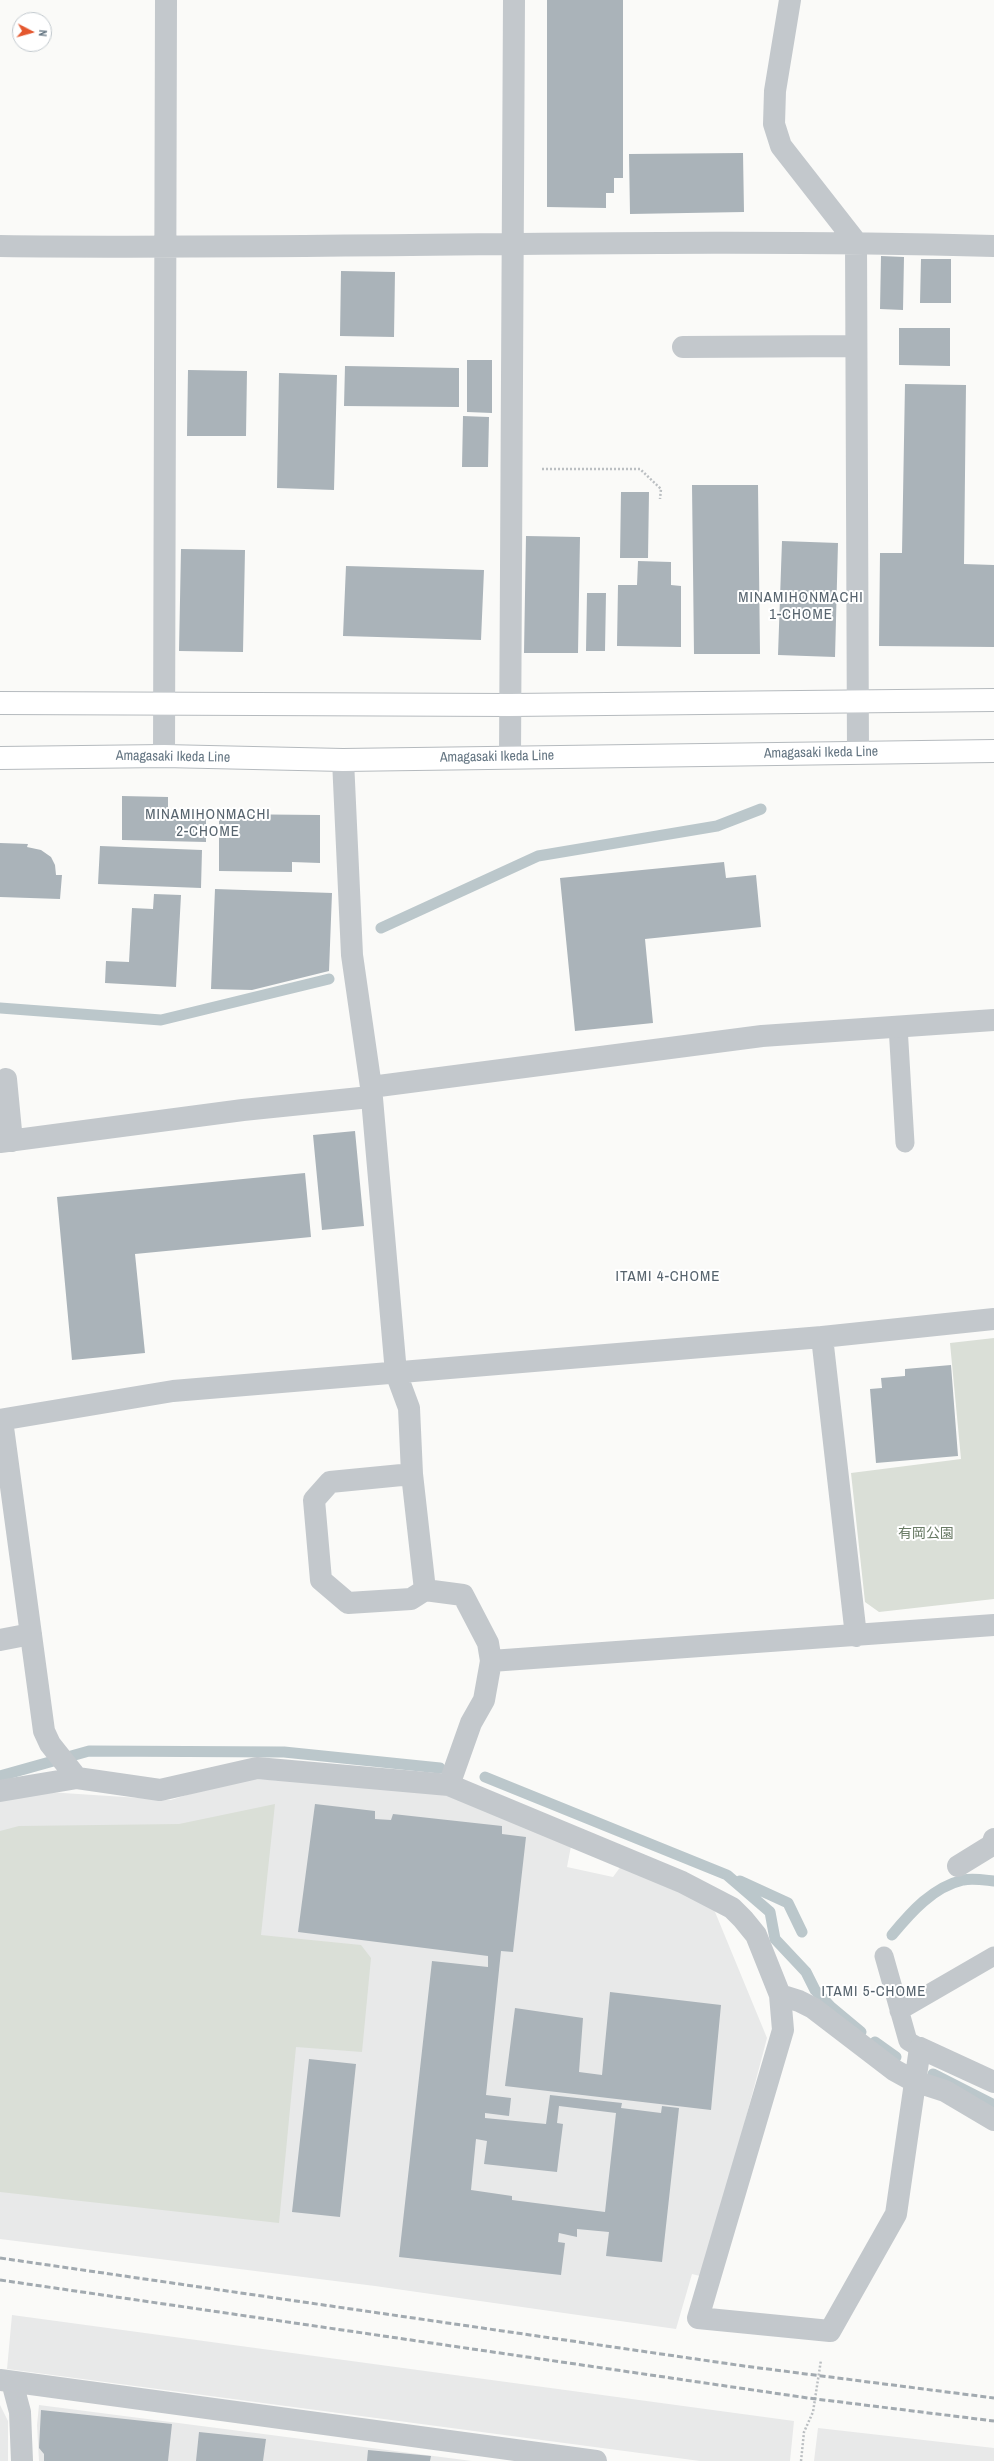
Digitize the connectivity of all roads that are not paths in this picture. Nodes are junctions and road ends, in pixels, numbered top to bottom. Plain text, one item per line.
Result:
1 (166, 0) edge
2 (514, 0) edge
3 (790, 0) edge
4 (856, 242) junction
5 (513, 245) junction
6 (0, 246) edge
7 (994, 246) edge
8 (164, 248) junction
9 (856, 346) junction
10 (683, 347) dead end
11 (994, 700) edge
12 (858, 701) junction
13 (0, 703) edge
14 (163, 704) junction
15 (510, 705) junction
16 (994, 751) edge
17 (858, 753) junction
18 (164, 756) junction
19 (510, 757) junction
20 (0, 758) edge
21 (343, 760) junction
22 (994, 1020) edge
23 (898, 1026) junction
24 (6, 1079) dead end
25 (370, 1092) junction
26 (6, 1142) edge
27 (905, 1143) dead end
28 (994, 1319) edge
29 (822, 1337) junction
30 (396, 1373) junction
31 (1, 1420) edge
32 (412, 1474) junction
33 (425, 1590) junction
34 (994, 1625) edge
35 (31, 1634) junction
36 (856, 1636) junction
37 (0, 1640) edge
38 (491, 1661) junction
39 (74, 1775) junction
40 (449, 1785) junction
41 (0, 1791) edge
42 (994, 1839) edge
43 (958, 1866) dead end
44 (884, 1956) dead end
45 (994, 1956) edge
46 (780, 1995) junction
47 (899, 2010) junction
48 (920, 2048) junction
49 (914, 2081) junction
50 (994, 2082) edge
51 (994, 2120) edge
52 (6, 2381) edge
53 (22, 2461) edge
54 (596, 2461) edge

1 - 8 street
2 - 5 street
3 - 4 street
4 - 5 street
4 - 7 street
4 - 9 street
5 - 8 street
5 - 15 street
6 - 8 street
8 - 14 street
9 - 10 street
9 - 12 street
11 - 12 main road
12 - 15 main road
12 - 17 street
13 - 14 main road
14 - 15 main road
14 - 18 street
15 - 19 street
16 - 17 main road, Amagasaki Ikeda Line
17 - 19 main road, Amagasaki Ikeda Line
18 - 20 main road, Amagasaki Ikeda Line
18 - 21 main road, Amagasaki Ikeda Line
19 - 21 main road, Amagasaki Ikeda Line
21 - 25 street
22 - 23 street
23 - 25 street
23 - 27 lane
24 - 26 street
25 - 26 street
25 - 30 street
28 - 29 street
29 - 30 street
29 - 36 street
30 - 31 street
30 - 32 street
31 - 35 street
32 - 33 street
32 - 33 street
33 - 38 street
34 - 36 street
35 - 37 street
35 - 39 street
36 - 38 street
38 - 40 street
39 - 40 street
39 - 41 street
40 - 46 street
42 - 43 street
44 - 47 lane
45 - 47 lane
46 - 49 street
46 - 49 street
47 - 48 lane
48 - 49 street
48 - 50 street
49 - 51 street
52 - 53 street
52 - 54 street

